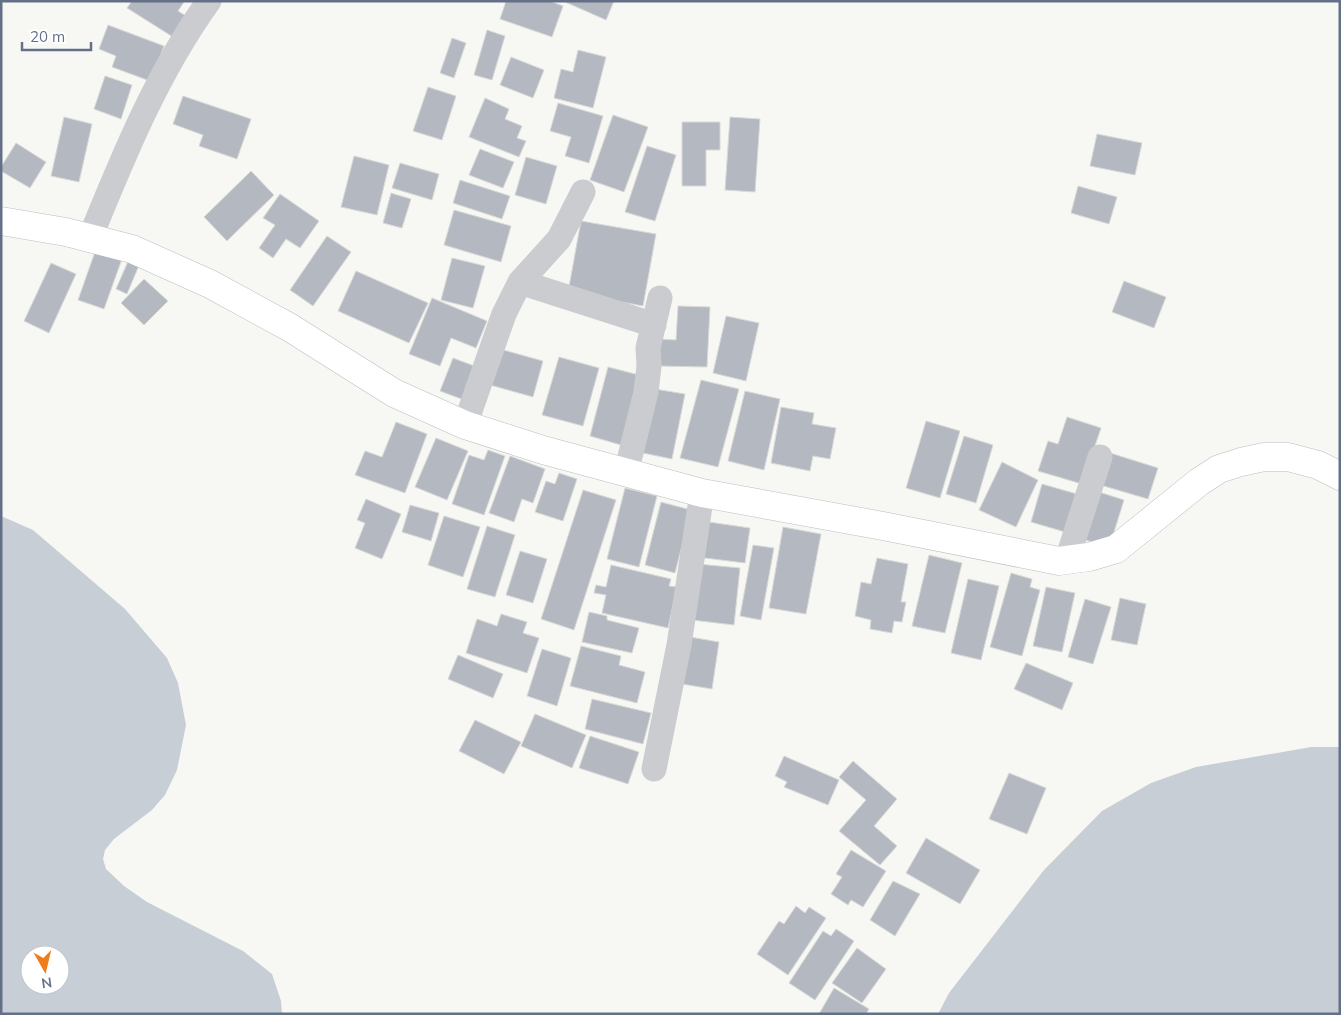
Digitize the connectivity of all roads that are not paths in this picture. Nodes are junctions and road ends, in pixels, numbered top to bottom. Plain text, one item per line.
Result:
1 (209, 1) edge
2 (583, 192) dead end
3 (1, 221) edge
4 (90, 238) junction
5 (520, 282) junction
6 (660, 298) dead end
7 (654, 326) junction
8 (465, 425) junction
9 (1100, 458) dead end
10 (626, 474) junction
11 (1340, 476) edge
12 (702, 493) junction
13 (1067, 560) junction
14 (654, 769) dead end

1 - 4 street
2 - 5 street
3 - 4 highway
4 - 8 highway
5 - 7 street
5 - 8 street
6 - 7 street
7 - 10 street
8 - 10 highway
9 - 13 street
10 - 12 highway
11 - 13 highway
12 - 13 highway
12 - 14 street

